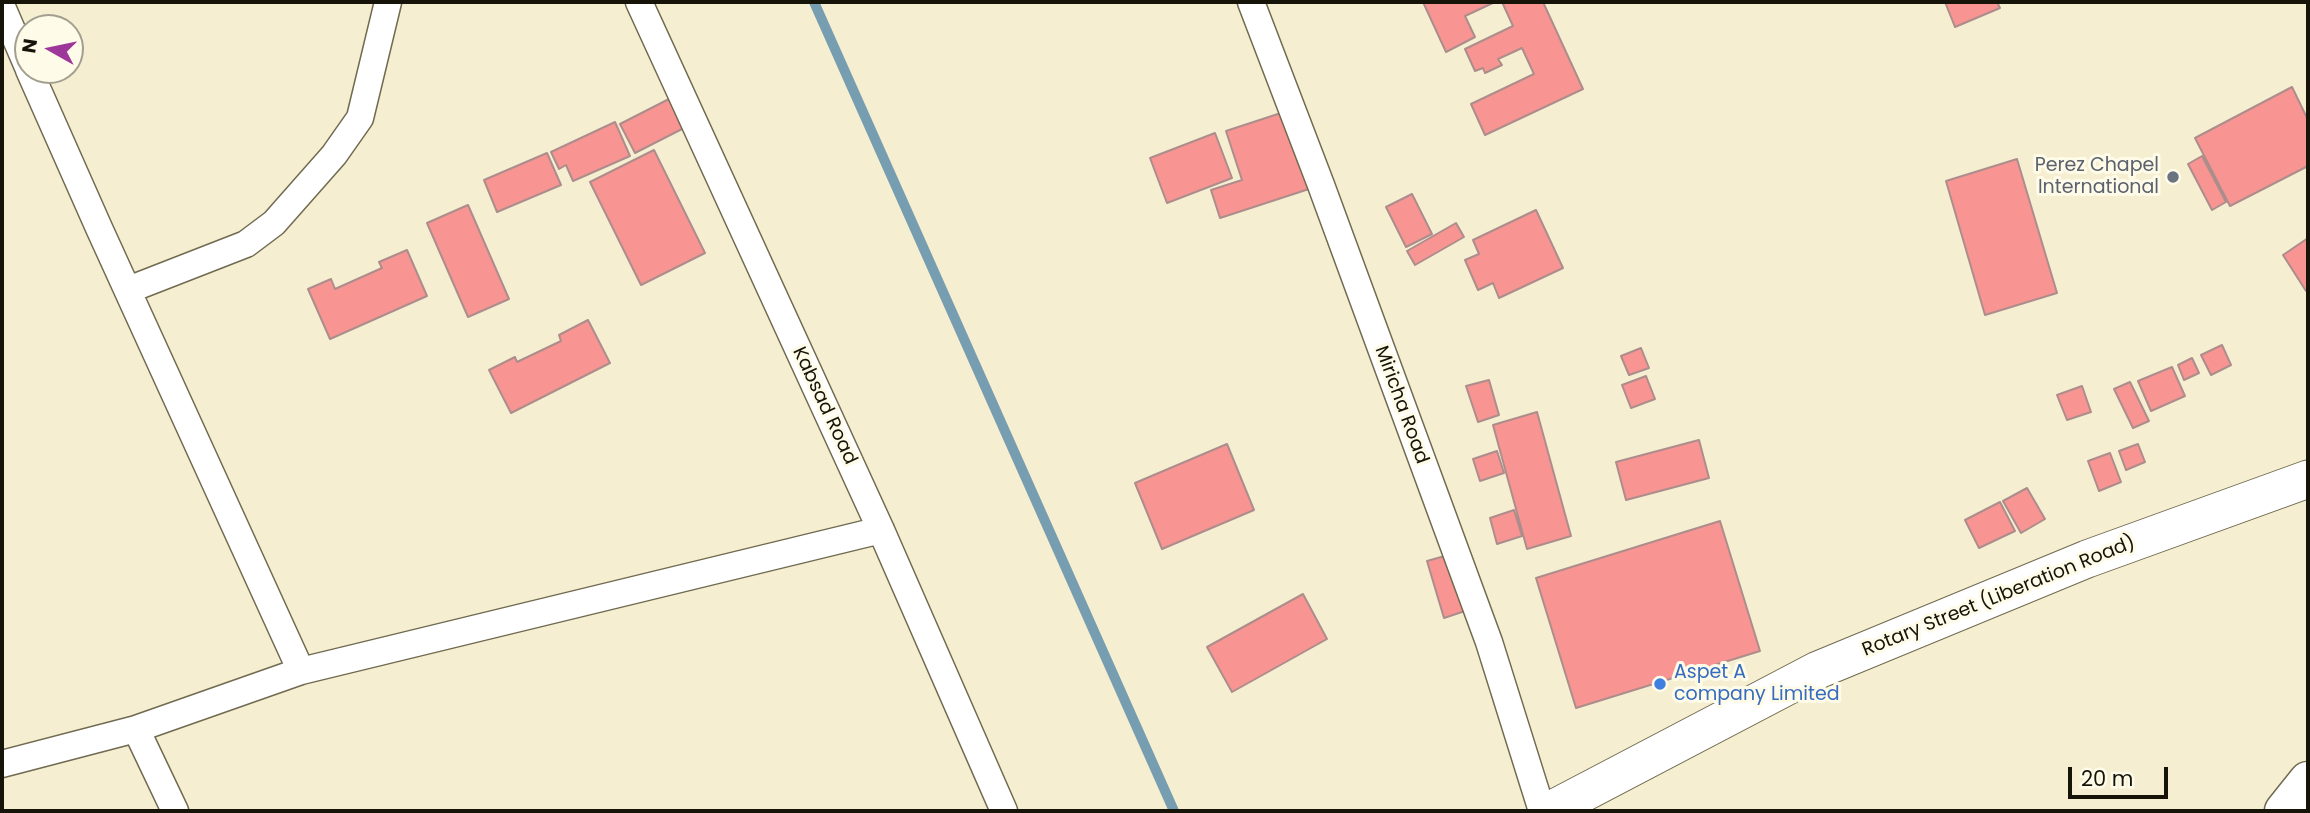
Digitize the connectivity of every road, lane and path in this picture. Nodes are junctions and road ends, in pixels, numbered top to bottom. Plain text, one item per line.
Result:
1 (388, 2) edge
2 (639, 2) edge
3 (1251, 2) edge
4 (2, 7) edge
5 (14, 34) edge
6 (36, 84) edge
7 (128, 290) junction
8 (2308, 480) edge
9 (881, 530) junction
10 (301, 671) junction
11 (136, 729) junction
12 (2, 764) edge
13 (2308, 781) edge
14 (175, 811) edge
15 (1004, 811) edge
16 (1542, 811) edge
17 (1549, 811) edge
18 (2284, 811) edge

1 - 7 street
2 - 9 street, Kabsad Road
3 - 16 street, Miricha Road
4 - 5 street
6 - 7 street
7 - 10 street
8 - 17 street, Rotary Street (Liberation Road)
9 - 10 street
9 - 15 street, Kabsad Road
10 - 11 street
11 - 12 street
11 - 14 street
13 - 18 highway

